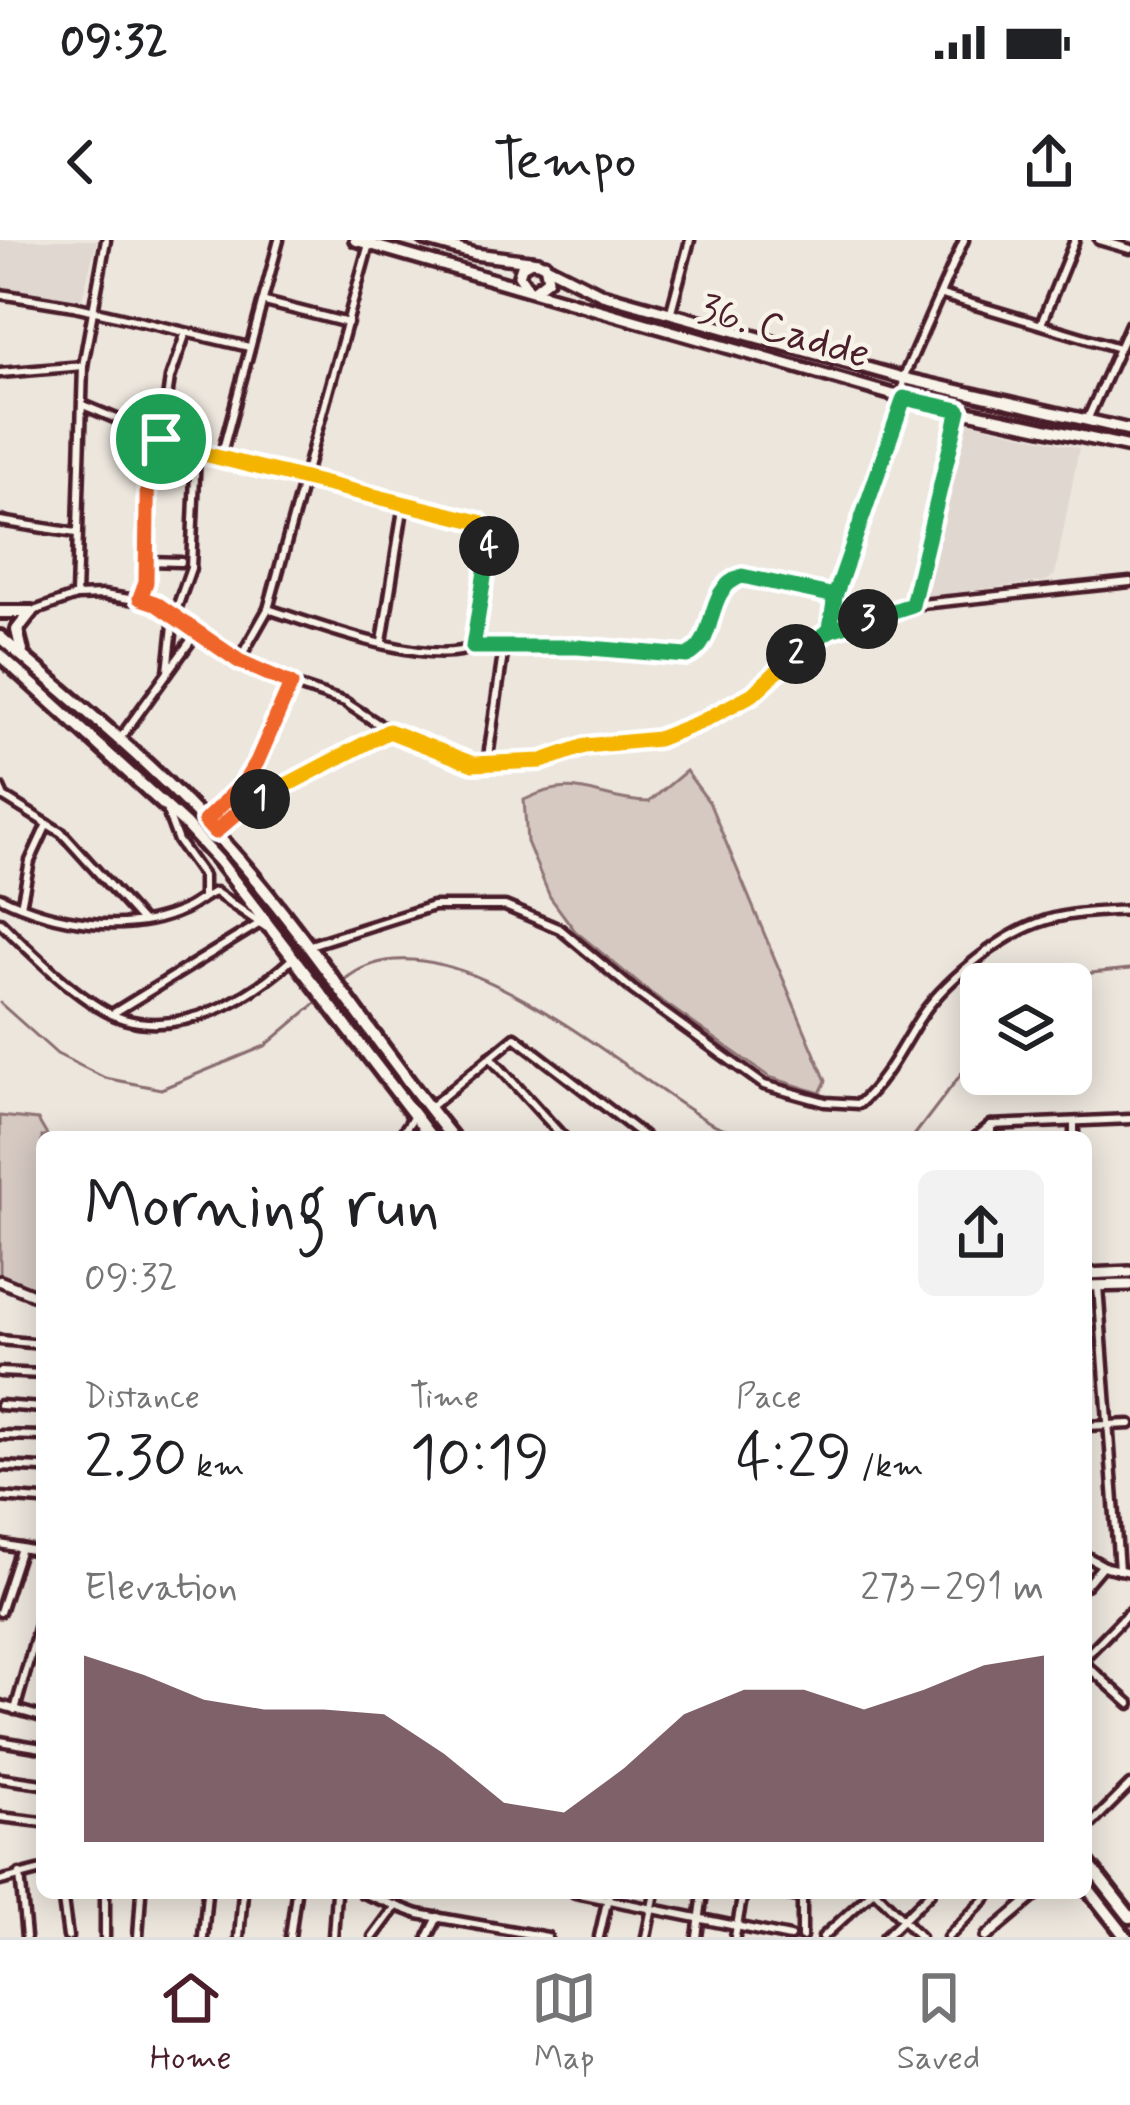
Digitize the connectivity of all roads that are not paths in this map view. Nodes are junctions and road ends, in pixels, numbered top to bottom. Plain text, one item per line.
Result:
1 (106, 240) edge
2 (279, 240) edge
3 (355, 240) edge
4 (425, 240) edge
5 (690, 240) edge
6 (964, 240) edge
7 (1075, 240) edge
8 (1100, 240) edge
9 (369, 244) junction
10 (1130, 249) edge
11 (531, 261) junction
12 (544, 265) junction
13 (531, 289) junction
14 (0, 294) edge
15 (942, 296) junction
16 (264, 302) junction
17 (91, 311) junction
18 (671, 311) junction
19 (348, 323) junction
20 (1130, 323) edge
21 (1041, 324) junction
22 (185, 335) junction
23 (249, 347) junction
24 (1119, 348) junction
25 (83, 366) junction
26 (0, 373) edge
27 (903, 378) junction
28 (904, 398) junction
29 (83, 405) junction
30 (959, 410) junction
31 (1087, 420) junction
32 (1130, 430) edge
33 (148, 435) junction
34 (161, 439) junction
35 (1130, 447) edge
36 (196, 452) junction
37 (221, 457) junction
38 (303, 476) junction
39 (404, 503) junction
40 (0, 521) edge
41 (76, 533) junction
42 (147, 561) junction
43 (182, 562) dead end
44 (1130, 582) edge
45 (76, 596) junction
46 (835, 596) junction
47 (140, 598) junction
48 (912, 605) junction
49 (268, 609) junction
50 (0, 612) edge
51 (32, 612) junction
52 (174, 616) junction
53 (830, 630) junction
54 (197, 632) junction
55 (0, 637) edge
56 (382, 643) junction
57 (473, 647) junction
58 (504, 647) junction
59 (0, 656) edge
60 (26, 660) junction
61 (239, 661) junction
62 (168, 672) junction
63 (291, 684) junction
64 (389, 731) junction
65 (119, 740) junction
66 (487, 764) junction
67 (0, 788) edge
68 (160, 801) junction
69 (205, 821) junction
70 (47, 824) junction
71 (215, 832) junction
72 (203, 896) junction
73 (0, 897) edge
74 (21, 907) junction
75 (1130, 910) edge
76 (142, 920) junction
77 (0, 922) edge
78 (259, 924) junction
79 (281, 937) junction
80 (310, 949) junction
81 (298, 960) junction
82 (112, 1013) junction
83 (490, 1057) junction
84 (429, 1108) junction
85 (414, 1116) junction
86 (1130, 1119) edge
87 (1074, 1123) junction
88 (991, 1125) junction
89 (404, 1131) edge
90 (426, 1131) edge
91 (447, 1131) edge
92 (558, 1131) edge
93 (637, 1131) edge
94 (984, 1131) edge
95 (991, 1131) edge
96 (1074, 1131) edge
97 (1130, 1272) edge
98 (1092, 1274) edge
99 (0, 1280) edge
100 (1130, 1285) edge
101 (1092, 1286) edge
102 (36, 1295) edge
103 (0, 1340) edge
104 (36, 1343) edge
105 (0, 1372) edge
106 (36, 1374) edge
107 (0, 1405) edge
108 (36, 1408) edge
109 (1130, 1424) edge
110 (1092, 1426) edge
111 (1108, 1426) junction
112 (0, 1435) edge
113 (36, 1436) edge
114 (0, 1466) edge
115 (36, 1468) edge
116 (0, 1497) edge
117 (36, 1500) edge
118 (0, 1544) edge
119 (21, 1548) junction
120 (36, 1551) edge
121 (1092, 1560) edge
122 (1102, 1566) junction
123 (1119, 1570) junction
124 (1130, 1572) edge
125 (1092, 1578) edge
126 (1130, 1611) edge
127 (0, 1612) edge
128 (36, 1635) edge
129 (1092, 1650) edge
130 (1092, 1670) edge
131 (1130, 1684) edge
132 (1120, 1695) junction
133 (1130, 1704) edge
134 (0, 1705) edge
135 (15, 1710) junction
136 (36, 1715) edge
137 (0, 1741) edge
138 (36, 1747) edge
139 (0, 1778) edge
140 (36, 1783) edge
141 (1128, 1791) edge
142 (0, 1817) edge
143 (36, 1821) edge
144 (1092, 1824) edge
145 (1092, 1870) edge
146 (36, 1871) edge
147 (20, 1874) junction
148 (0, 1881) edge
149 (1092, 1894) edge
150 (63, 1899) edge
151 (105, 1899) edge
152 (141, 1899) edge
153 (206, 1899) edge
154 (242, 1899) edge
155 (295, 1899) edge
156 (336, 1899) edge
157 (377, 1899) edge
158 (401, 1899) edge
159 (608, 1899) edge
160 (616, 1899) edge
161 (654, 1899) edge
162 (702, 1899) edge
163 (742, 1899) edge
164 (804, 1899) edge
165 (867, 1899) edge
166 (880, 1899) edge
167 (924, 1899) edge
168 (986, 1899) edge
169 (1031, 1899) edge
170 (398, 1907) junction
171 (651, 1909) junction
172 (437, 1917) junction
173 (1130, 1917) edge
174 (700, 1919) junction
175 (902, 1920) junction
176 (489, 1924) junction
177 (736, 1926) junction
178 (507, 1933) edge
179 (773, 1935) edge
180 (26, 1937) edge
181 (68, 1937) edge
182 (105, 1937) edge
183 (138, 1937) edge
184 (203, 1937) edge
185 (239, 1937) edge
186 (290, 1937) edge
187 (333, 1937) edge
188 (373, 1937) edge
189 (428, 1937) edge
190 (484, 1937) edge
191 (547, 1937) edge
192 (598, 1937) edge
193 (646, 1937) edge
194 (697, 1937) edge
195 (735, 1937) edge
196 (790, 1937) edge
197 (802, 1937) edge
198 (823, 1937) edge
199 (885, 1937) edge
200 (920, 1937) edge
201 (948, 1937) edge
202 (986, 1937) edge
203 (1126, 1937) edge

1 - 17 street
2 - 16 street
3 - 9 main road, 36. Cadde
4 - 11 main road
5 - 18 street
6 - 15 street
7 - 21 street
8 - 10 street
9 - 13 main road, 36. Cadde
9 - 19 street
11 - 12 main road
11 - 13 main road
12 - 13 main road
12 - 18 main road
13 - 28 main road, 36. Cadde
14 - 17 street
15 - 21 street
15 - 27 street
16 - 19 street
16 - 23 street
17 - 22 street
17 - 25 street
18 - 27 main road
19 - 38 street
20 - 24 street
21 - 24 street
22 - 23 street
22 - 34 street
23 - 37 street
24 - 31 street
25 - 26 street
25 - 29 street
27 - 28 street
27 - 31 main road
28 - 30 main road, 36. Cadde
28 - 46 street
29 - 33 street
29 - 41 street
30 - 35 main road, 36. Cadde
30 - 48 street
31 - 32 main road
33 - 34 street
33 - 42 street
34 - 36 street
36 - 37 street
36 - 52 street
37 - 38 street
38 - 39 street
38 - 49 street
39 - 56 street
39 - 57 street
40 - 41 street
41 - 45 street
42 - 43 street
42 - 47 street
44 - 48 street
45 - 47 street
45 - 51 street
46 - 53 street
46 - 58 street
47 - 52 street
48 - 53 street
49 - 56 street
49 - 61 street
50 - 51 main road
51 - 60 main road
52 - 54 street
52 - 62 street
53 - 66 street
54 - 61 street
54 - 62 street
55 - 60 main road
56 - 57 street
57 - 58 street
58 - 66 street
59 - 68 main road
60 - 65 main road
61 - 63 street
62 - 65 street
63 - 64 street
63 - 69 street
64 - 66 street
64 - 71 street
65 - 69 main road
67 - 70 street
68 - 72 street
68 - 79 main road
69 - 71 main road
70 - 74 street
70 - 76 street
71 - 80 main road
72 - 76 street
72 - 78 street
73 - 74 street
74 - 76 street
75 - 80 street
77 - 82 street
78 - 79 street
78 - 82 street
79 - 81 main road
80 - 84 main road
81 - 82 street
81 - 85 main road
83 - 84 street
83 - 92 street
83 - 93 street
84 - 91 main road
85 - 89 street
85 - 90 main road
86 - 87 street
87 - 88 street
87 - 96 street
88 - 94 street
88 - 95 street
97 - 98 main road
99 - 102 street
100 - 101 main road
101 - 111 street
103 - 104 street
105 - 106 street
107 - 108 street
109 - 111 street
110 - 111 street
111 - 123 street
112 - 113 street
114 - 115 street
116 - 117 street
118 - 119 street
119 - 120 street
119 - 127 street
121 - 122 street
122 - 123 street
122 - 125 street
123 - 124 street
126 - 129 street
128 - 135 street
130 - 132 street
131 - 132 street
132 - 133 street
134 - 135 street
135 - 136 street
137 - 138 street
139 - 140 street
141 - 144 street
142 - 143 street
145 - 173 main road
146 - 147 street
147 - 148 street
147 - 180 street
149 - 203 main road
150 - 181 street
151 - 182 street
152 - 183 street
153 - 184 street
154 - 185 street
155 - 186 street
156 - 187 street
157 - 170 street
158 - 170 street
159 - 192 street
160 - 171 street
161 - 171 street
162 - 174 street
163 - 177 street
164 - 197 street
165 - 198 street
166 - 175 street
167 - 175 street
168 - 201 street
169 - 202 street
170 - 172 street
170 - 188 street
171 - 174 street
171 - 193 street
172 - 176 street
172 - 189 street
174 - 177 street
174 - 194 street
175 - 199 street
175 - 200 street
176 - 178 street
176 - 190 street
177 - 179 street
177 - 195 street
178 - 191 street
179 - 196 street

